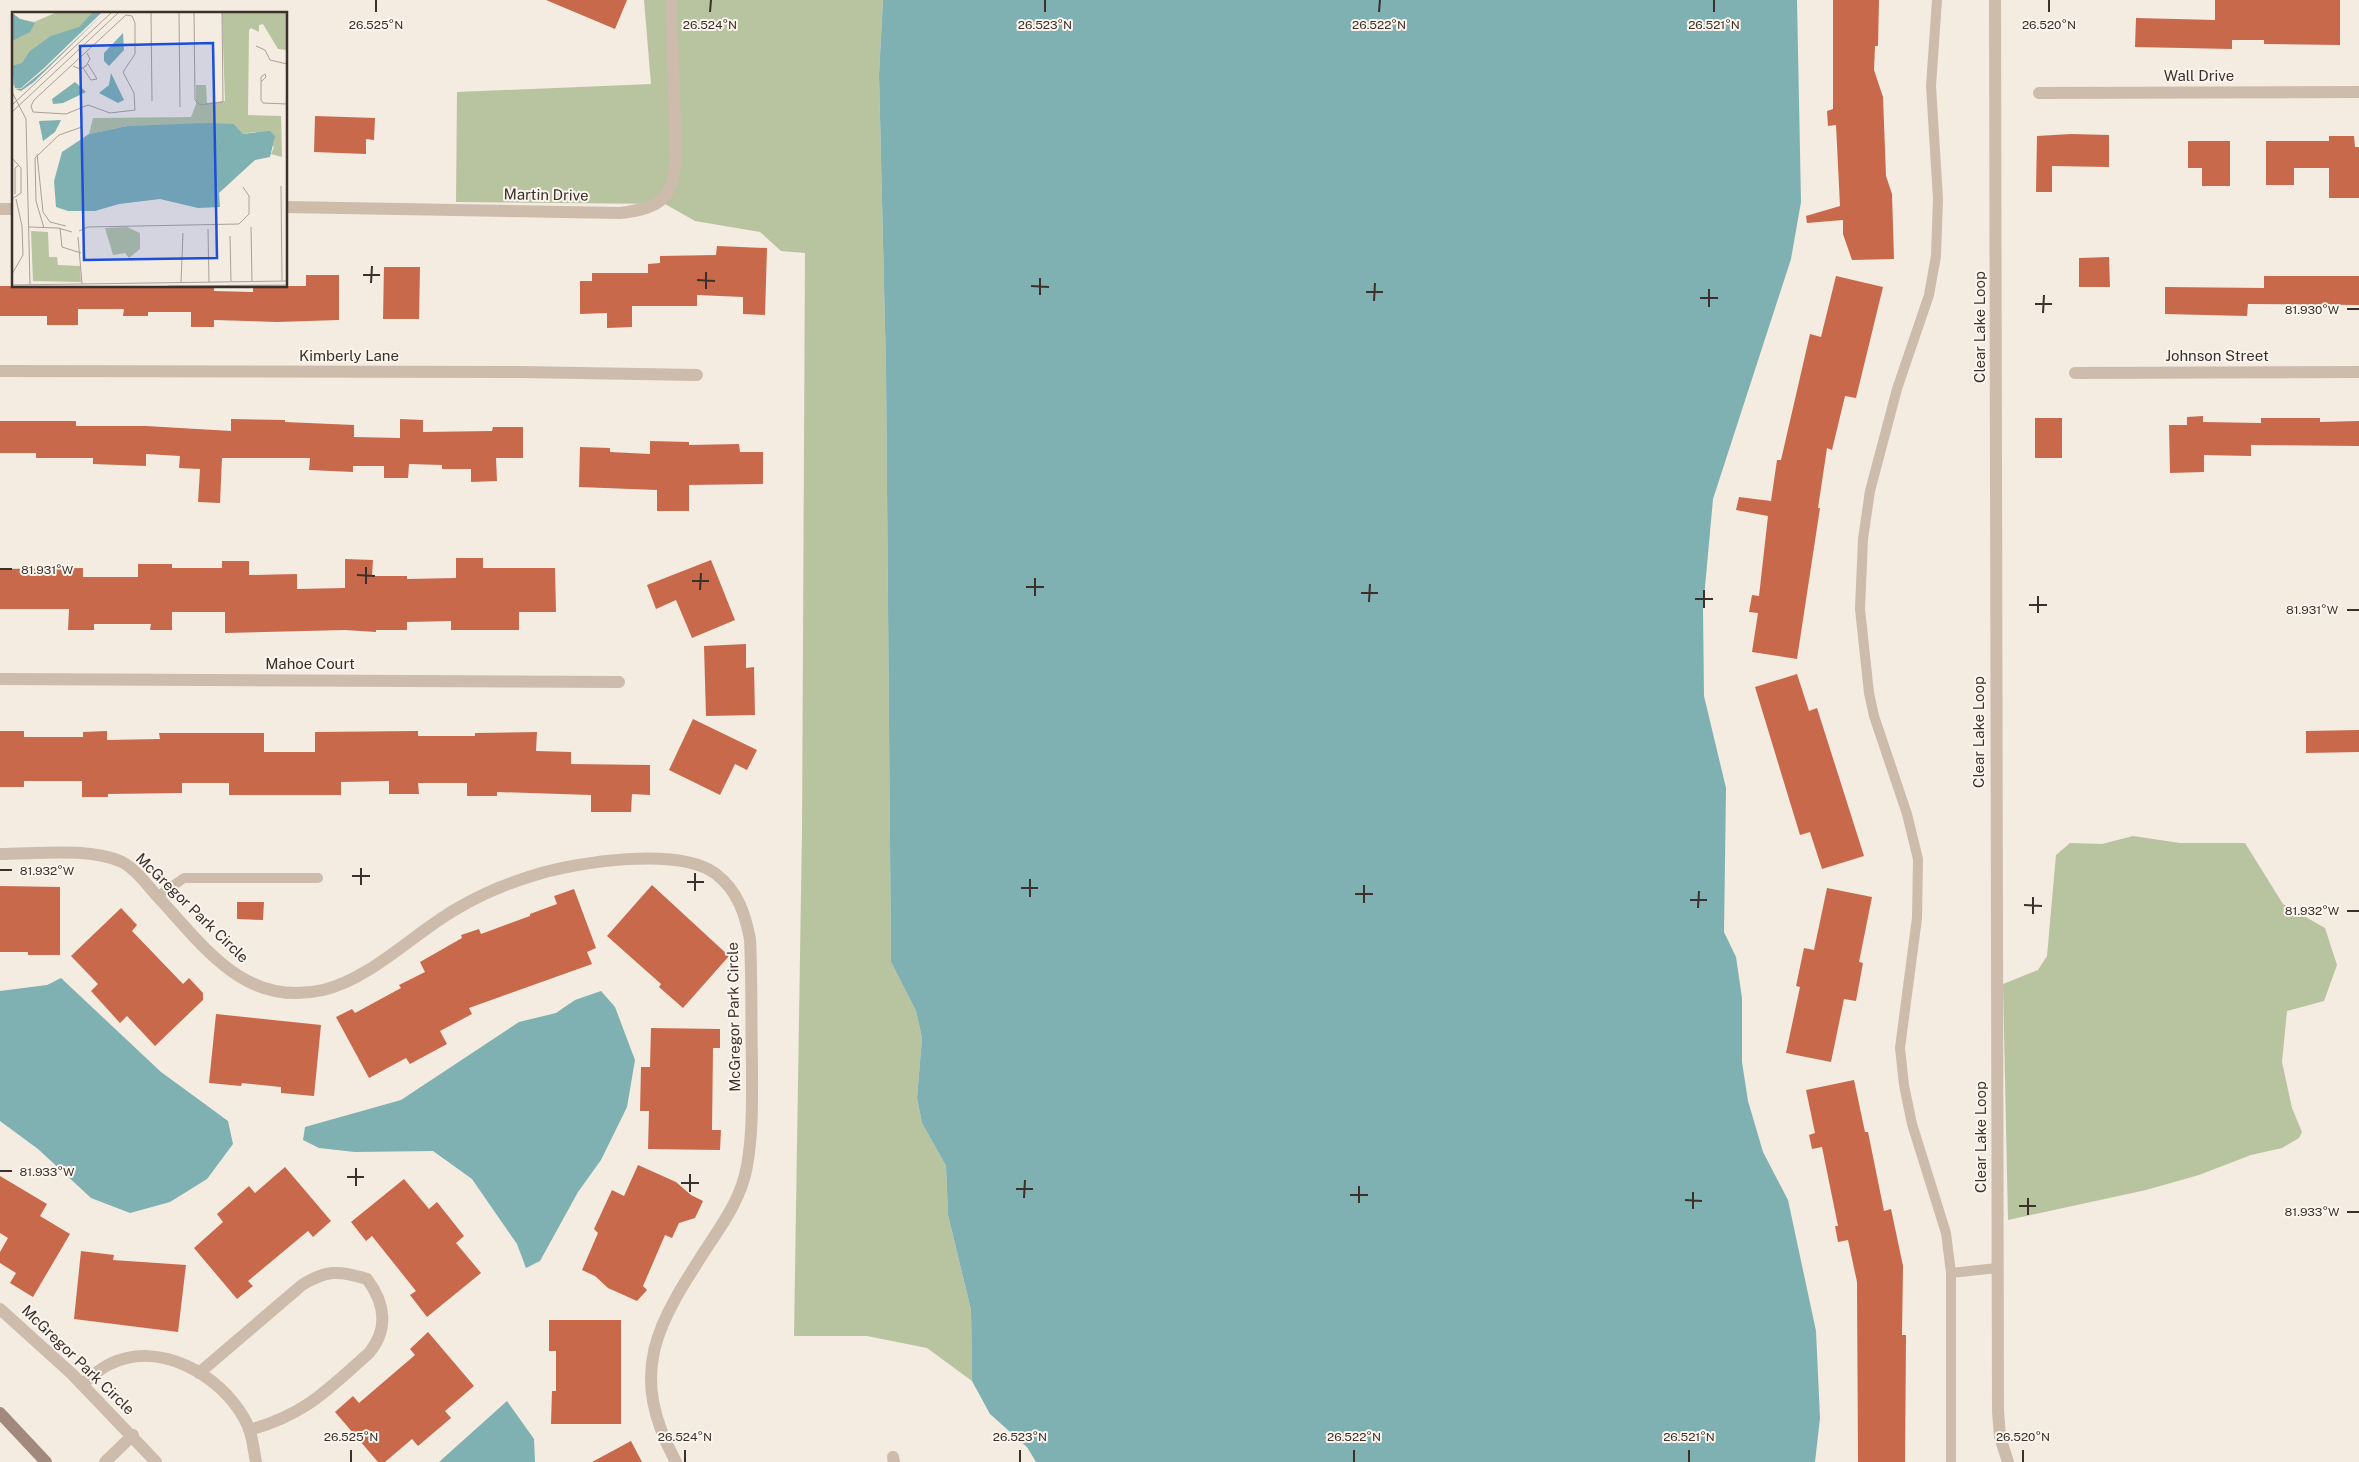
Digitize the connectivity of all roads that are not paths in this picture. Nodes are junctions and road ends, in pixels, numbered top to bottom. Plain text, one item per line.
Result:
1 (671, 0) edge
2 (1937, 0) edge
3 (1995, 0) edge
4 (2359, 92) edge
5 (2039, 93) dead end
6 (288, 207) edge
7 (0, 372) edge
8 (2359, 372) edge
9 (2075, 373) dead end
10 (698, 374) dead end
11 (0, 679) edge
12 (619, 682) dead end
13 (0, 854) edge
14 (318, 878) dead end
15 (158, 896) junction
16 (1997, 1268) junction
17 (1951, 1273) junction
18 (0, 1309) edge
19 (199, 1373) junction
20 (82, 1384) junction
21 (0, 1413) edge
22 (249, 1430) junction
23 (133, 1435) junction
24 (46, 1462) edge
25 (105, 1462) edge
26 (156, 1462) edge
27 (256, 1462) edge
28 (676, 1462) edge
29 (1951, 1462) edge
30 (2008, 1462) edge

1 - 6 street, Martin Drive
2 - 17 lane
3 - 16 street, Clear Lake Loop
4 - 5 street, Wall Drive
7 - 10 street, Kimberly Lane
8 - 9 street, Johnson Street
11 - 12 street, Mahoe Court
13 - 15 street, McGregor Park Circle
14 - 15 lane
15 - 28 street, McGregor Park Circle
16 - 17 lane
16 - 30 street, Clear Lake Loop
17 - 29 lane
18 - 20 street, McGregor Park Circle
19 - 20 street
19 - 22 street
19 - 22 street
20 - 23 street, McGregor Park Circle
21 - 24 main road
22 - 27 street
23 - 25 street, McGregor Park Circle
23 - 26 street, McGregor Park Circle

